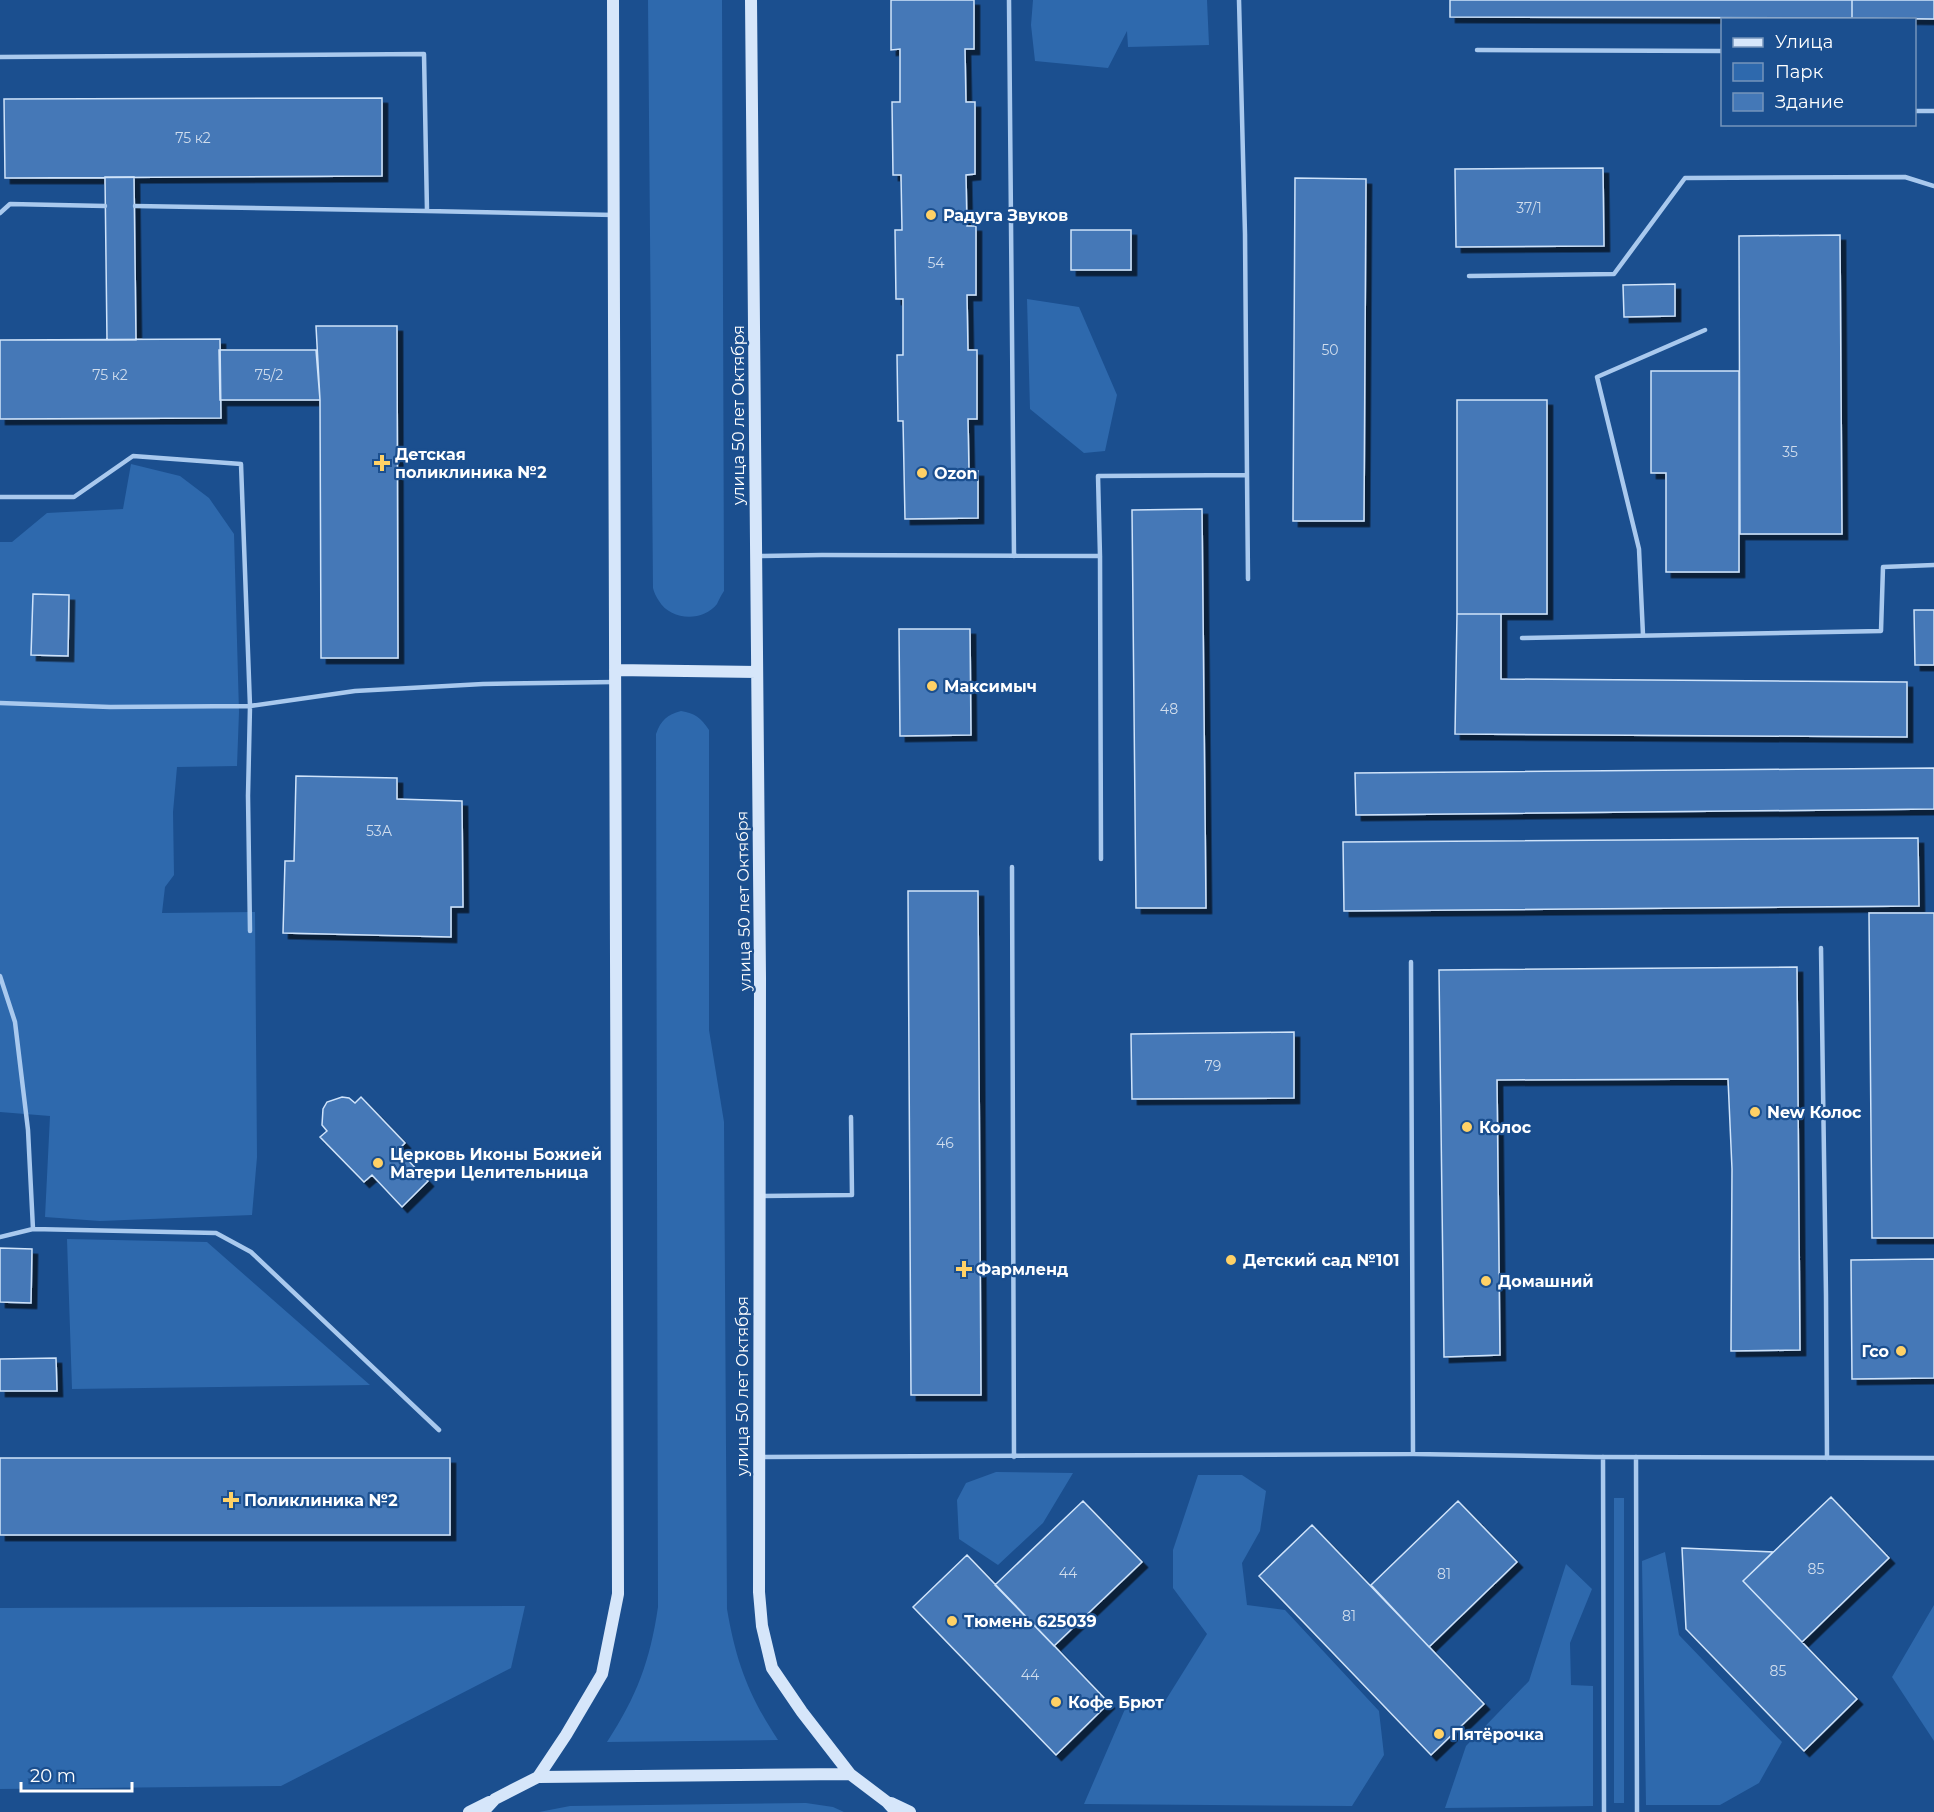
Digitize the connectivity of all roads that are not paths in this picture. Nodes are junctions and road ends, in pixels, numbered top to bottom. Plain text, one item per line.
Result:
1 (613, 0) edge
2 (751, 0) edge
3 (1009, 0) edge
4 (1239, 0) edge
5 (1477, 50) dead end
6 (1721, 51) edge
7 (0, 57) edge
8 (1916, 111) edge
9 (1934, 111) edge
10 (1934, 186) edge
11 (105, 206) dead end
12 (135, 206) dead end
13 (427, 211) junction
14 (0, 213) edge
15 (614, 214) junction
16 (1469, 276) dead end
17 (1705, 330) dead end
18 (1247, 475) junction
19 (0, 498) edge
20 (755, 556) junction
21 (1014, 556) junction
22 (1100, 556) junction
23 (1934, 565) edge
24 (1248, 579) dead end
25 (1643, 635) junction
26 (1522, 638) dead end
27 (757, 672) junction
28 (615, 676) junction
29 (0, 703) edge
30 (250, 706) junction
31 (1101, 859) dead end
32 (1012, 867) dead end
33 (250, 932) dead end
34 (1821, 948) dead end
35 (1411, 962) dead end
36 (0, 976) edge
37 (851, 1117) dead end
38 (760, 1196) junction
39 (33, 1229) junction
40 (0, 1237) edge
41 (439, 1430) dead end
42 (1413, 1454) junction
43 (758, 1457) junction
44 (1014, 1457) junction
45 (1603, 1457) junction
46 (1636, 1457) junction
47 (1827, 1458) junction
48 (1934, 1458) edge
49 (850, 1774) junction
50 (538, 1777) junction
51 (495, 1799) junction
52 (887, 1802) junction
53 (469, 1812) edge
54 (483, 1812) edge
55 (896, 1812) edge
56 (910, 1812) edge
57 (1604, 1812) edge
58 (1637, 1812) edge

1 - 15 main road
2 - 20 main road, улица 50 лет Октября
3 - 21 lane
4 - 18 lane
5 - 6 lane
7 - 13 lane
8 - 9 lane
10 - 16 lane
11 - 14 lane
12 - 13 lane
13 - 15 lane
15 - 28 main road
17 - 25 lane
18 - 22 lane
18 - 24 lane
19 - 30 lane
20 - 21 lane
20 - 27 main road, улица 50 лет Октября
21 - 22 lane
22 - 31 lane
23 - 25 lane
25 - 26 lane
27 - 28 main road
27 - 38 main road, улица 50 лет Октября
28 - 30 lane
28 - 50 main road
29 - 30 lane
30 - 33 lane
32 - 44 lane
34 - 47 lane
35 - 42 lane
36 - 39 lane
37 - 38 lane
38 - 43 main road, улица 50 лет Октября
39 - 40 lane
39 - 41 lane
42 - 44 lane
42 - 45 lane
43 - 44 lane
43 - 49 main road, улица 50 лет Октября
45 - 46 lane
45 - 57 lane
46 - 47 lane
46 - 58 lane
47 - 48 lane
49 - 50 main road
49 - 52 main road, улица 50 лет Октября
50 - 51 main road
51 - 53 main road
51 - 54 main road
52 - 55 main road
52 - 56 main road

